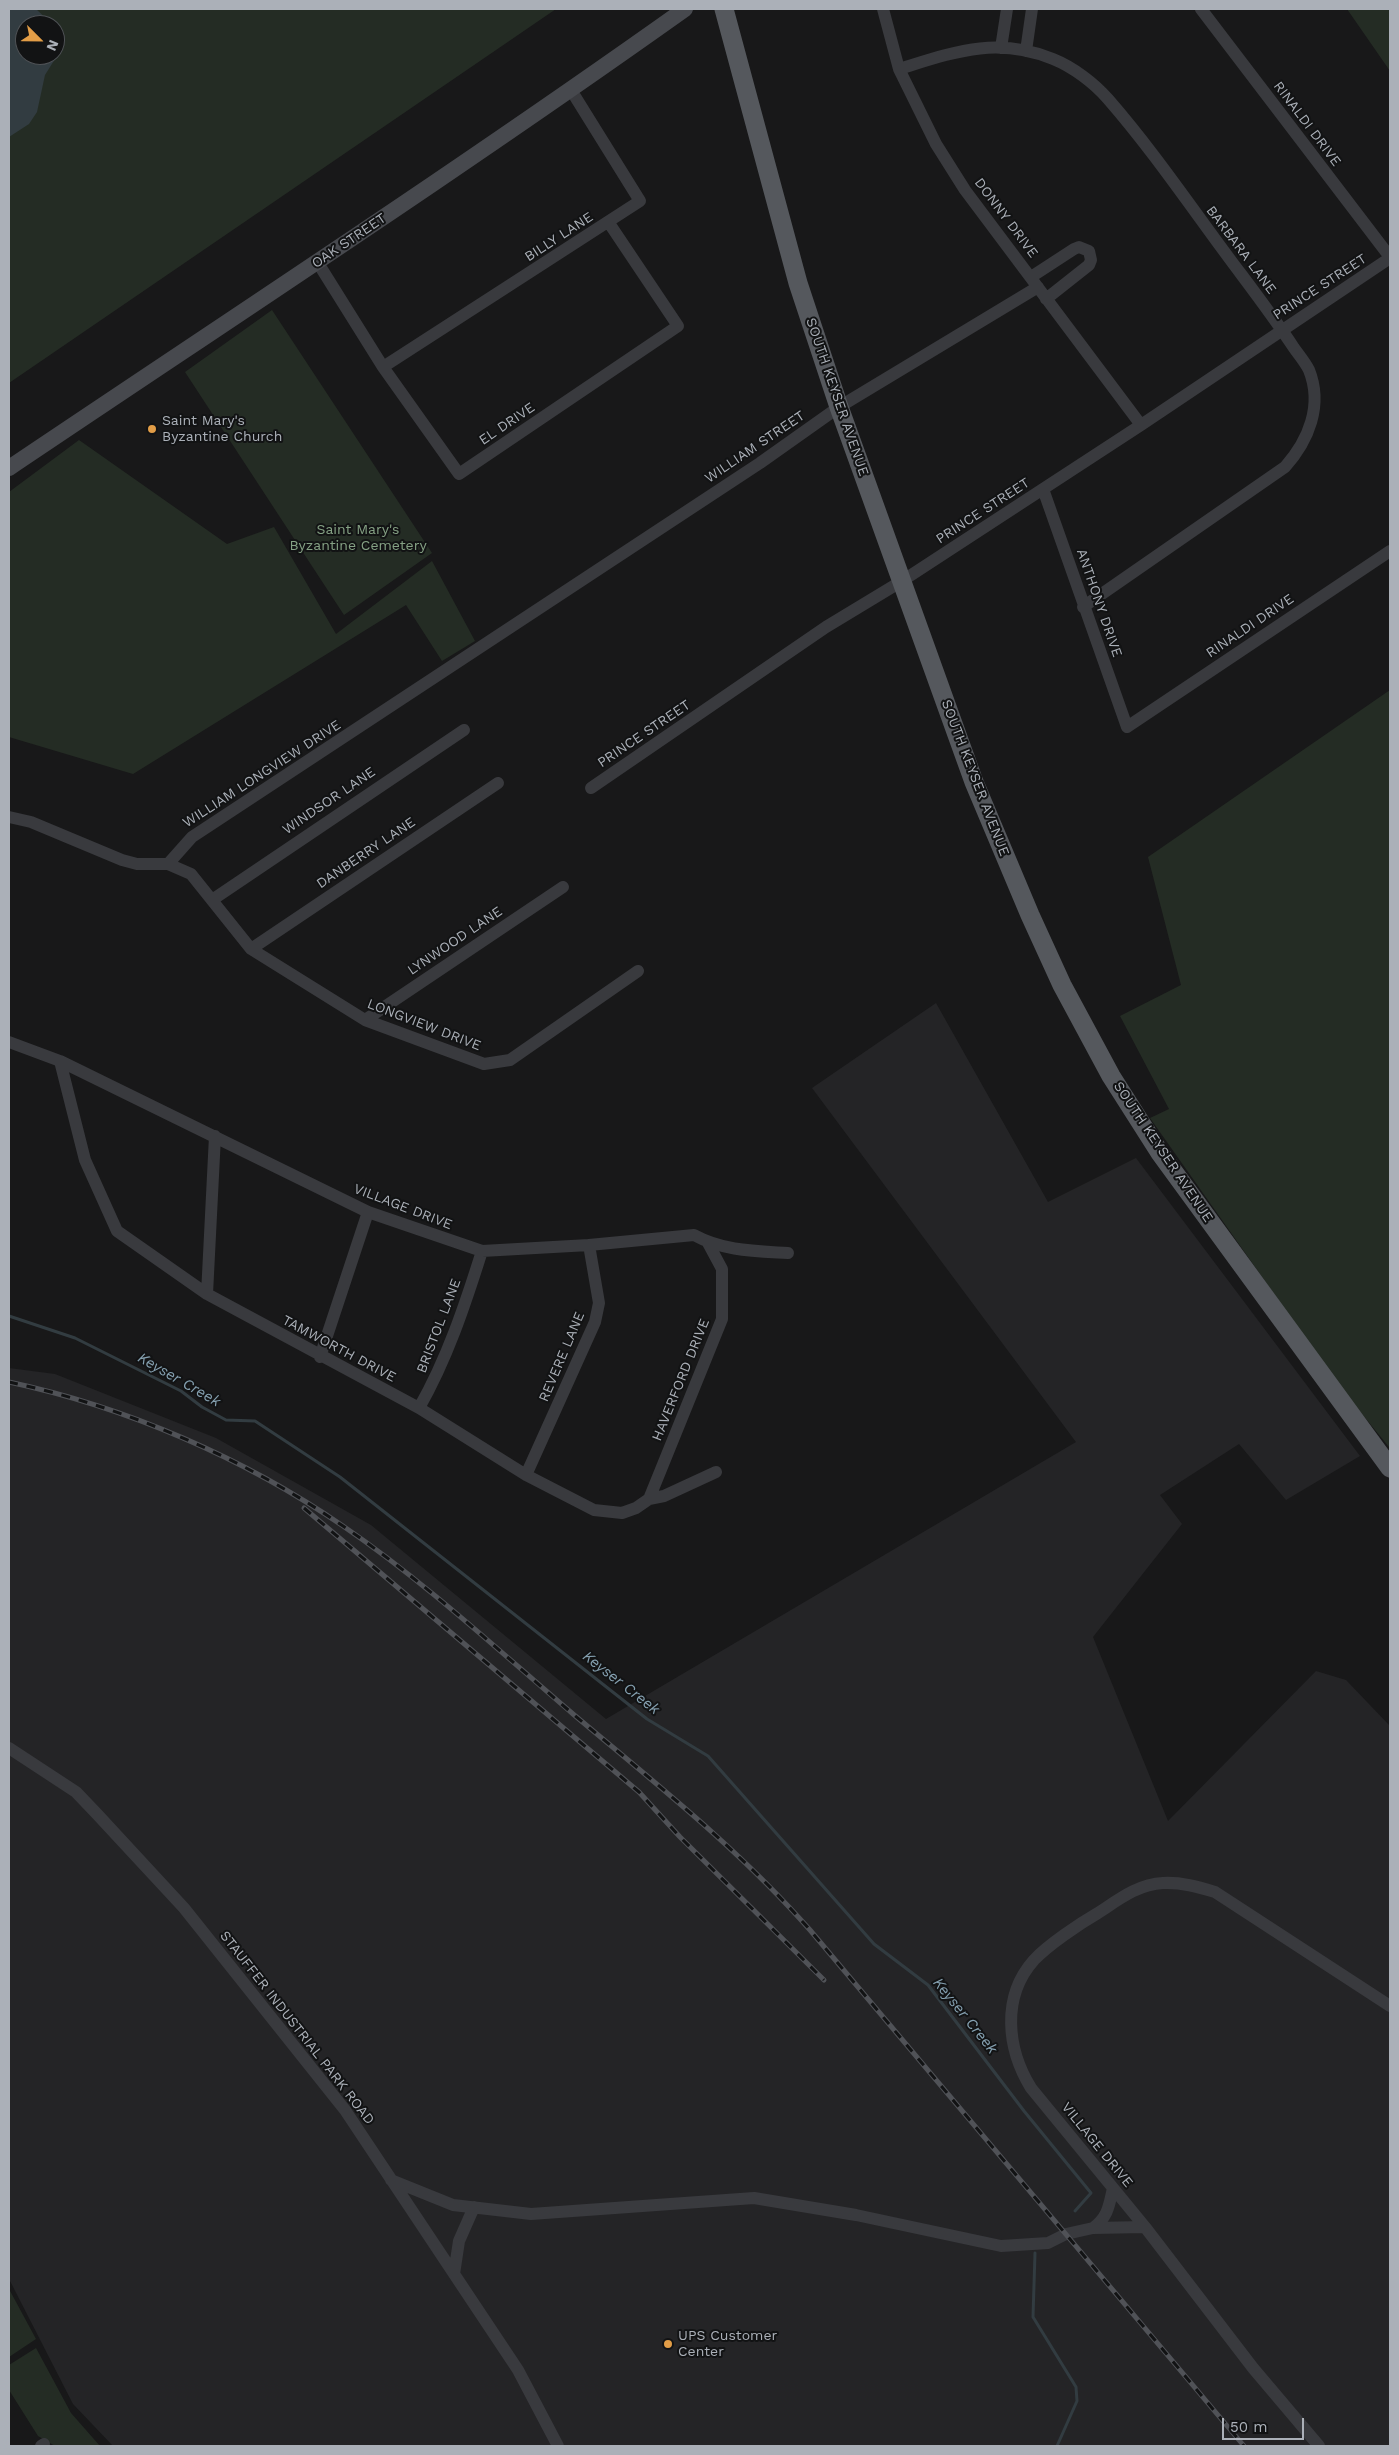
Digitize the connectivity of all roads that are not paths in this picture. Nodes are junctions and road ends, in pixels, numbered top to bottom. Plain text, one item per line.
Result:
1 (685, 9) edge
2 (724, 9) edge
3 (883, 9) edge
4 (1007, 9) edge
5 (1032, 9) edge
6 (1201, 9) edge
7 (1001, 48) junction
8 (1026, 51) junction
9 (899, 69) junction
10 (571, 90) junction
11 (609, 223) junction
12 (1390, 258) edge
13 (318, 263) junction
14 (1034, 282) junction
15 (1046, 299) junction
16 (1282, 329) junction
17 (383, 367) junction
18 (839, 407) junction
19 (1141, 425) junction
20 (9, 468) edge
21 (1043, 489) junction
22 (1390, 551) edge
23 (902, 581) junction
24 (1084, 607) junction
25 (493, 639) joint
26 (1127, 726) joint
27 (464, 730) dead end
28 (498, 783) dead end
29 (591, 788) dead end
30 (9, 817) edge
31 (168, 864) junction
32 (563, 887) dead end
33 (212, 900) junction
34 (251, 949) junction
35 (638, 971) dead end
36 (365, 1020) junction
37 (9, 1042) edge
38 (60, 1061) junction
39 (215, 1136) junction
40 (368, 1212) junction
41 (708, 1243) junction
42 (589, 1245) junction
43 (482, 1251) junction
44 (788, 1254) dead end
45 (207, 1294) junction
46 (320, 1357) junction
47 (419, 1408) junction
48 (1390, 1468) edge
49 (716, 1472) dead end
50 (526, 1475) junction
51 (649, 1499) junction
52 (9, 1748) edge
53 (1390, 2006) edge
54 (391, 2180) junction
55 (1113, 2188) junction
56 (474, 2207) junction
57 (1144, 2227) junction
58 (1094, 2228) junction
59 (454, 2274) junction
60 (558, 2446) edge
61 (1319, 2446) edge

1 - 10 street, OAK STREET
2 - 18 main road, SOUTH KEYSER AVENUE
3 - 9 street, DONNY DRIVE
4 - 7 street
5 - 8 street
6 - 12 street, RINALDI DRIVE
7 - 8 street, BARBARA LANE
7 - 9 street, BARBARA LANE
8 - 16 street, BARBARA LANE
9 - 14 street, DONNY DRIVE
10 - 11 street, BILLY LANE
10 - 13 street, OAK STREET
11 - 17 street, BILLY LANE
11 - 17 street, EL DRIVE
12 - 16 street, PRINCE STREET
13 - 17 street, EL DRIVE
13 - 20 street, OAK STREET
14 - 15 street, DONNY DRIVE
14 - 15 street, WILLIAM STREET
14 - 18 street, WILLIAM STREET
15 - 19 street, DONNY DRIVE
16 - 19 street, PRINCE STREET
16 - 24 street, BARBARA LANE
18 - 23 main road, SOUTH KEYSER AVENUE
18 - 25 street, WILLIAM STREET
19 - 21 street, PRINCE STREET
21 - 23 street, PRINCE STREET
21 - 24 street, ANTHONY DRIVE
22 - 26 street, RINALDI DRIVE
23 - 29 street, PRINCE STREET
23 - 48 main road, SOUTH KEYSER AVENUE
24 - 26 street, ANTHONY DRIVE
25 - 31 street, WILLIAM LONGVIEW DRIVE
27 - 33 street, WINDSOR LANE
28 - 34 street, DANBERRY LANE
30 - 31 street
31 - 33 street, LONGVIEW DRIVE
32 - 36 street, LYNWOOD LANE
33 - 34 street, LONGVIEW DRIVE
34 - 36 street, LONGVIEW DRIVE
35 - 36 street, LONGVIEW DRIVE
37 - 38 street, VILLAGE DRIVE
38 - 39 street, VILLAGE DRIVE
38 - 45 street, TAMWORTH DRIVE
39 - 40 street, VILLAGE DRIVE
39 - 45 street
40 - 43 street, VILLAGE DRIVE
40 - 46 street
41 - 42 street, VILLAGE DRIVE
41 - 44 street, VILLAGE DRIVE
41 - 51 street, HAVERFORD DRIVE
42 - 43 street, VILLAGE DRIVE
42 - 50 street, REVERE LANE
43 - 47 street, BRISTOL LANE
45 - 46 street, TAMWORTH DRIVE
46 - 47 street, TAMWORTH DRIVE
47 - 50 street, TAMWORTH DRIVE
49 - 51 street, TAMWORTH DRIVE
50 - 51 street, TAMWORTH DRIVE
52 - 54 street, STAUFFER INDUSTRIAL PARK ROAD
53 - 55 street, VILLAGE DRIVE
54 - 56 street
54 - 59 street, STAUFFER INDUSTRIAL PARK ROAD
55 - 57 street, VILLAGE DRIVE
55 - 58 street
56 - 58 street
56 - 59 street
57 - 58 street
57 - 61 street, VILLAGE DRIVE
59 - 60 street, STAUFFER INDUSTRIAL PARK ROAD

